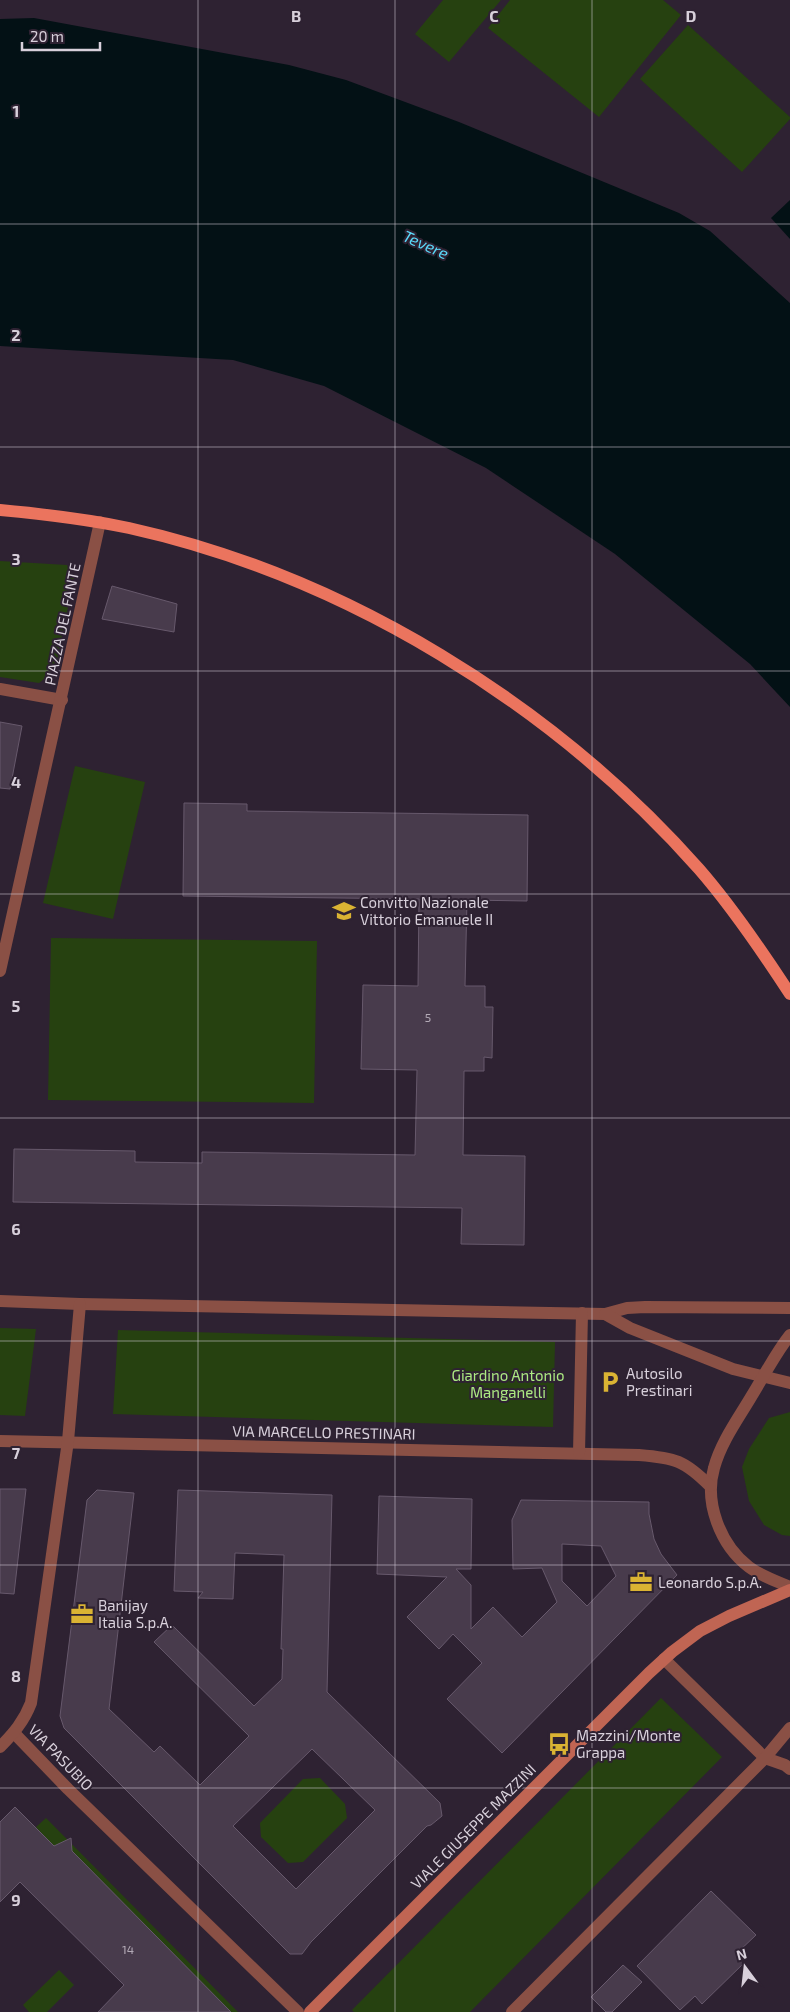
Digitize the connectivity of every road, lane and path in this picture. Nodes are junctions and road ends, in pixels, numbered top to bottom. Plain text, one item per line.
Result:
1 (0, 510) edge
2 (100, 522) junction
3 (0, 689) edge
4 (62, 700) junction
5 (0, 971) edge
6 (790, 994) edge
7 (0, 1301) edge
8 (80, 1304) junction
9 (790, 1308) edge
10 (582, 1313) junction
11 (605, 1314) junction
12 (790, 1335) edge
13 (763, 1378) junction
14 (790, 1383) edge
15 (0, 1441) edge
16 (68, 1441) junction
17 (579, 1453) junction
18 (710, 1486) junction
19 (790, 1589) edge
20 (664, 1659) junction
21 (790, 1728) edge
22 (14, 1733) junction
23 (0, 1747) edge
24 (765, 1758) junction
25 (790, 1769) edge
26 (298, 2012) edge
27 (310, 2012) edge
28 (512, 2012) edge

1 - 2 main road
2 - 4 street, PIAZZA DEL FANTE
2 - 6 main road
3 - 4 street, PIAZZA DEL FANTE
4 - 5 street
7 - 8 street
8 - 10 street
8 - 16 street
9 - 11 street
10 - 11 street
10 - 17 street
11 - 13 street
12 - 13 street
13 - 14 street
13 - 18 street
15 - 16 street, VIA MARCELLO PRESTINARI
16 - 17 street, VIA MARCELLO PRESTINARI
16 - 22 street, VIA PASUBIO
17 - 18 street, VIA MARCELLO PRESTINARI
18 - 19 street
19 - 20 main road, VIALE GIUSEPPE MAZZINI
20 - 24 street
20 - 27 main road, VIALE GIUSEPPE MAZZINI
21 - 24 street
22 - 23 street
22 - 26 street, VIA PASUBIO
24 - 25 street
24 - 28 street

